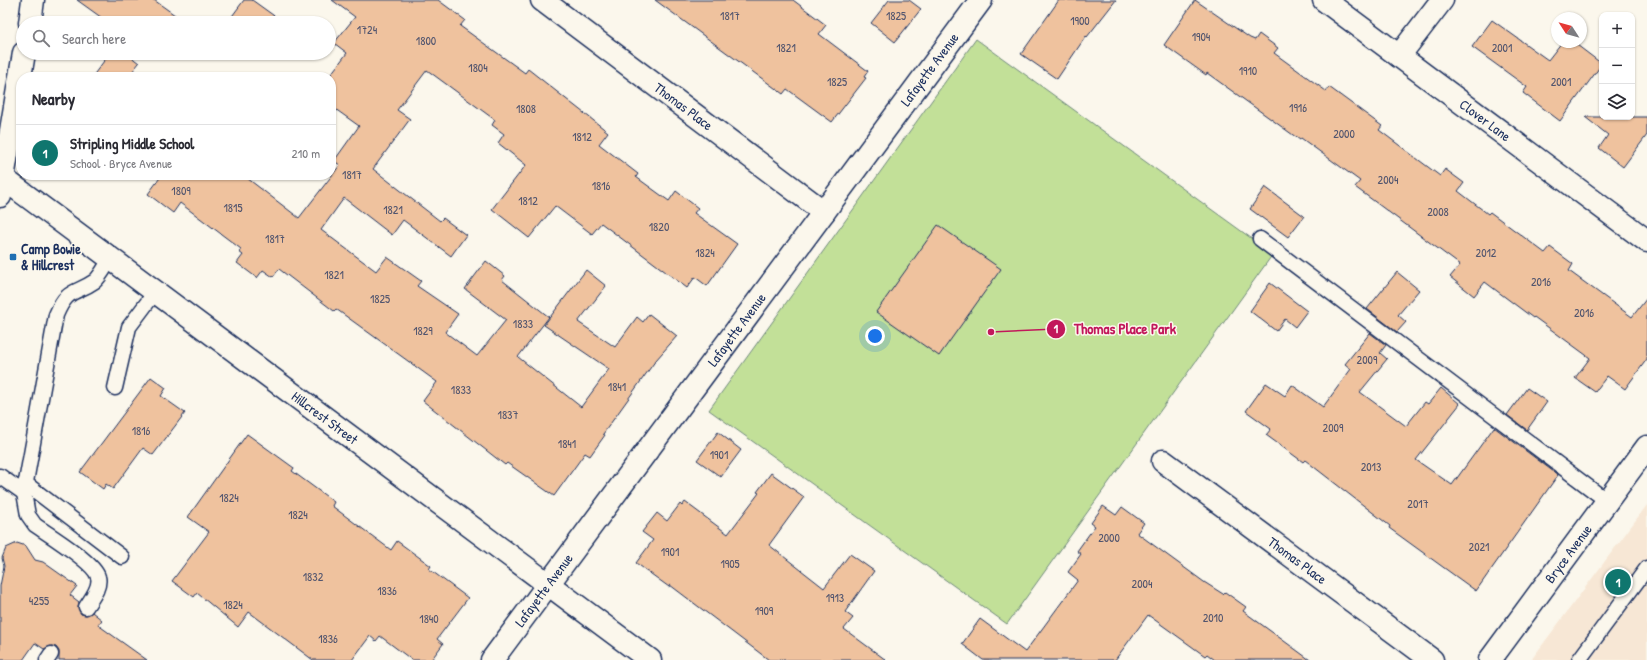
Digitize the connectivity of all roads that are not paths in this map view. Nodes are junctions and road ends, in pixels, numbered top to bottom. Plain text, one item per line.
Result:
1 (34, 0) edge
2 (542, 0) edge
3 (981, 0) edge
4 (1324, 0) edge
5 (1442, 0) edge
6 (31, 16) edge
7 (1399, 56) junction
8 (23, 60) edge
9 (21, 72) edge
10 (16, 98) edge
11 (1, 183) edge
12 (824, 212) junction
13 (1260, 239) dead end
14 (1647, 241) edge
15 (111, 258) junction
16 (156, 291) junction
17 (115, 388) dead end
18 (1647, 447) edge
19 (1163, 461) dead end
20 (0, 476) edge
21 (24, 488) junction
22 (1607, 501) junction
23 (122, 557) dead end
24 (1647, 568) edge
25 (548, 584) junction
26 (86, 607) dead end
27 (492, 660) edge
28 (650, 660) edge
29 (1432, 660) edge
30 (1490, 660) edge
31 (1579, 660) edge

1 - 6 street
2 - 12 street, Thomas Place
3 - 12 street, Lafayette Avenue
4 - 7 street, Clover Lane
5 - 7 street
7 - 14 street, Clover Lane
8 - 9 street
10 - 11 street
11 - 15 street, Hillcrest Street
12 - 25 street, Lafayette Avenue
13 - 22 lane
15 - 16 street, Hillcrest Street
15 - 21 lane
16 - 17 lane
16 - 25 street, Hillcrest Street
18 - 22 street, Bryce Avenue
19 - 29 street, Thomas Place
20 - 21 lane
21 - 23 lane
21 - 26 lane
22 - 30 street, Bryce Avenue
24 - 31 lane
25 - 27 street, Lafayette Avenue
25 - 28 street, Hillcrest Street

